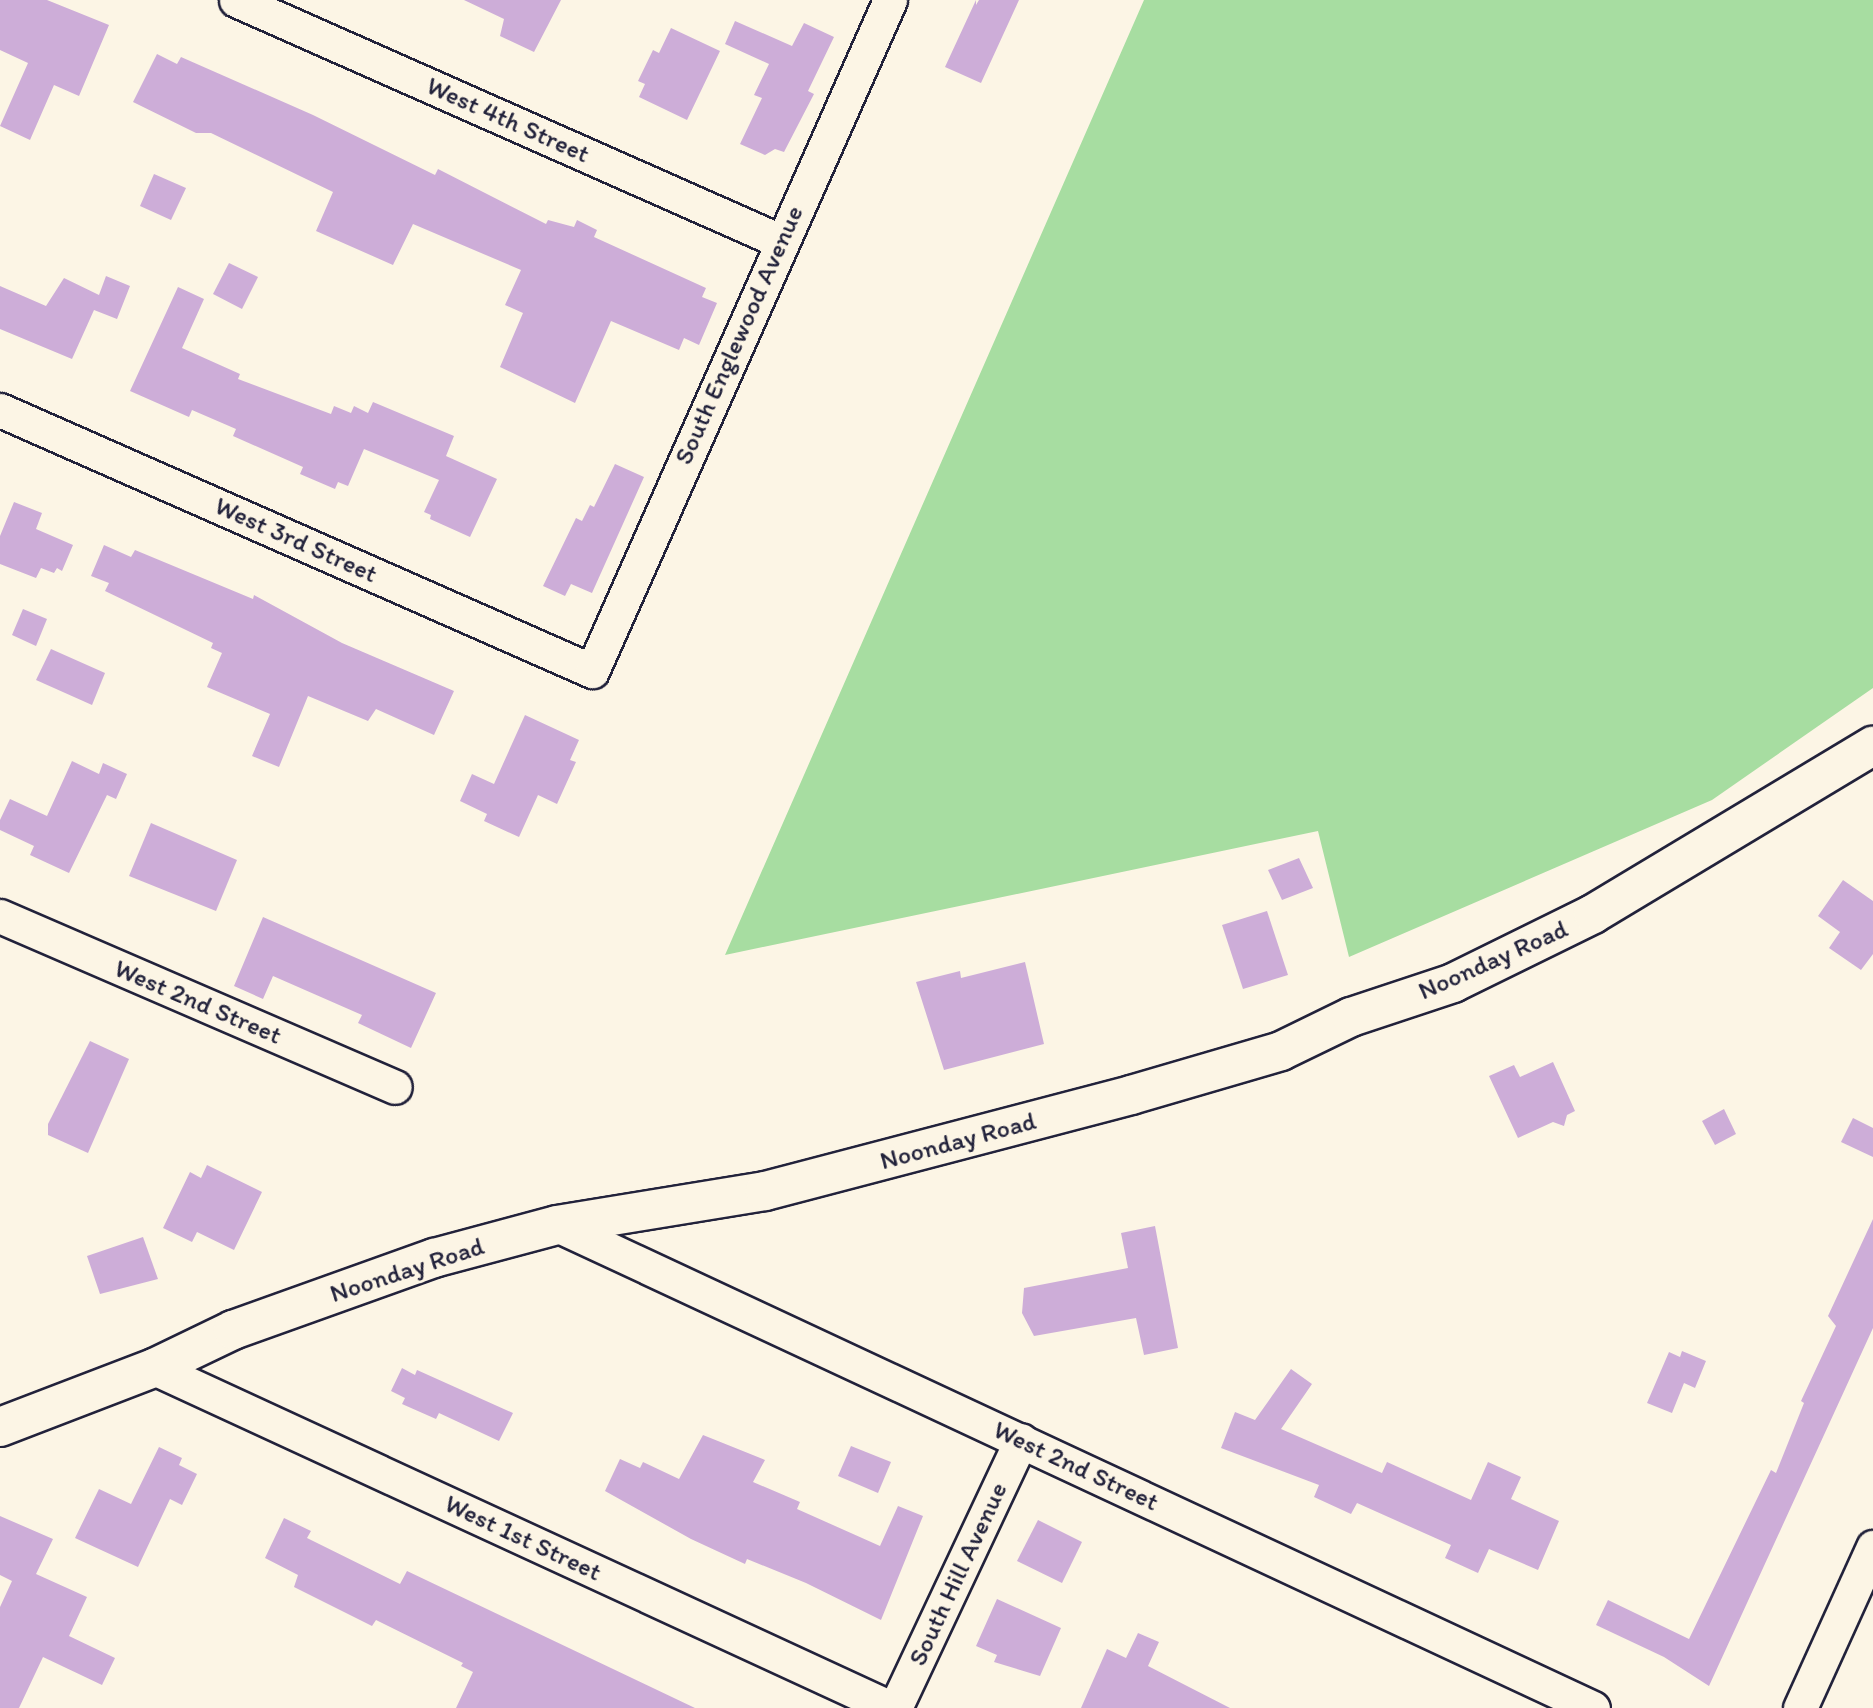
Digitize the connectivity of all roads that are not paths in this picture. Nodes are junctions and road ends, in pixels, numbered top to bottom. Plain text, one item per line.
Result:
1 (236, 0) edge
2 (890, 0) edge
3 (780, 241) junction
4 (0, 410) edge
5 (592, 671) joint
6 (1873, 746) edge
7 (0, 916) edge
8 (395, 1087) dead end
9 (557, 1225) junction
10 (154, 1368) junction
11 (0, 1427) edge
12 (1021, 1440) junction
13 (1873, 1547) edge
14 (893, 1708) edge
15 (1593, 1708) edge
16 (1800, 1708) edge

1 - 3 street, West 4th Street
2 - 3 street, South Englewood Avenue
3 - 5 street, South Englewood Avenue
4 - 5 street, West 3rd Street
6 - 9 street, Noonday Road
7 - 8 street, West 2nd Street
9 - 10 street, Noonday Road
9 - 12 street, West 2nd Street
10 - 11 street, Noonday Road
10 - 14 street, West 1st Street
12 - 14 street, South Hill Avenue
12 - 15 street, West 2nd Street
13 - 16 street

